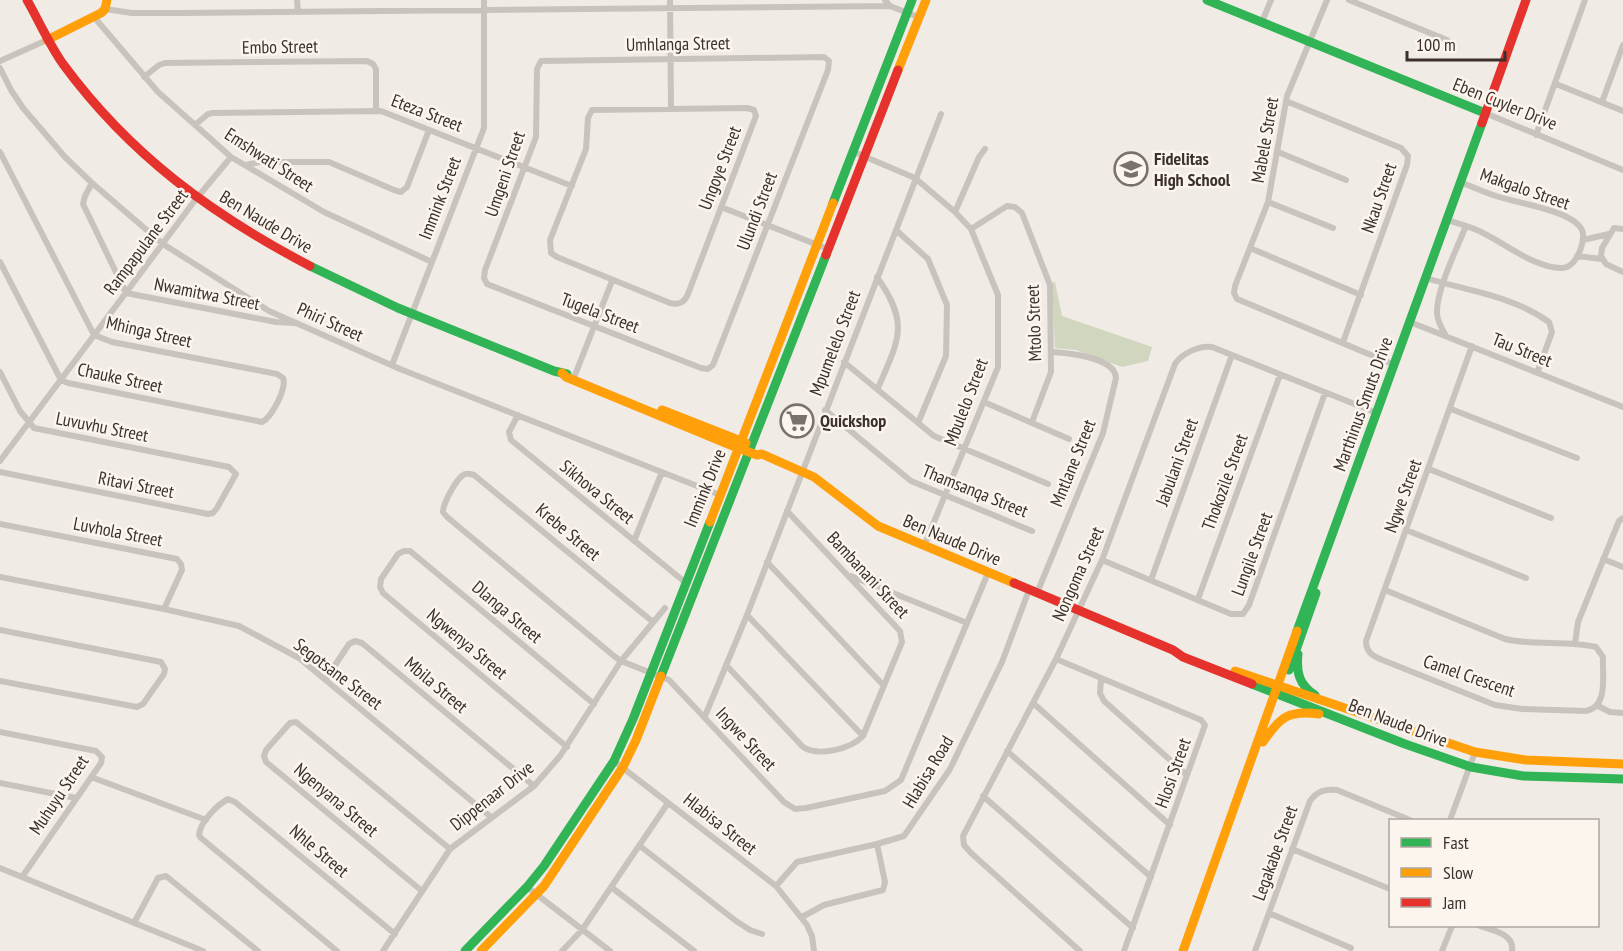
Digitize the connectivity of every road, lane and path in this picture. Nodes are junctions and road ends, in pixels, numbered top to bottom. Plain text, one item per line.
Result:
1 (27, 0) edge
2 (297, 0) edge
3 (484, 0) edge
4 (670, 0) edge
5 (885, 0) edge
6 (912, 0) edge
7 (926, 0) edge
8 (1207, 0) edge
9 (1271, 0) edge
10 (1327, 0) edge
11 (1349, 0) edge
12 (1526, 0) edge
13 (1585, 0) edge
14 (106, 5) edge
15 (1231, 5) edge
16 (890, 6) junction
17 (670, 8) junction
18 (484, 10) junction
19 (298, 12) junction
20 (906, 13) junction
21 (94, 17) junction
22 (918, 17) junction
23 (1262, 22) junction
24 (47, 40) junction
25 (1447, 40) dead end
26 (1308, 42) junction
27 (1623, 45) edge
28 (824, 57) joint
29 (670, 59) junction
30 (0, 61) edge
31 (0, 68) edge
32 (537, 69) joint
33 (144, 77) junction
34 (1556, 84) junction
35 (1286, 101) junction
36 (1602, 102) junction
37 (671, 109) junction
38 (376, 110) junction
39 (1623, 111) edge
40 (1485, 113) junction
41 (941, 114) dead end
42 (195, 125) junction
43 (429, 130) junction
44 (1536, 135) junction
45 (476, 148) junction
46 (986, 148) dead end
47 (0, 152) edge
48 (854, 152) junction
49 (1278, 152) junction
50 (231, 157) junction
51 (864, 157) junction
52 (5, 163) junction
53 (246, 165) junction
54 (0, 168) edge
55 (525, 168) junction
56 (1623, 170) edge
57 (915, 178) junction
58 (1346, 180) dead end
59 (1460, 182) junction
60 (92, 183) junction
61 (572, 186) junction
62 (196, 199) junction
63 (1268, 202) junction
64 (721, 207) junction
65 (955, 212) junction
66 (1447, 220) junction
67 (768, 225) junction
68 (1466, 226) junction
69 (1333, 228) dead end
70 (971, 229) junction
71 (1623, 229) edge
72 (896, 230) junction
73 (1609, 234) junction
74 (1583, 240) junction
75 (163, 244) junction
76 (817, 245) junction
77 (1250, 248) junction
78 (828, 249) junction
79 (1577, 256) junction
80 (1602, 259) junction
81 (0, 262) edge
82 (432, 262) junction
83 (1623, 272) edge
84 (877, 277) junction
85 (1426, 278) junction
86 (612, 281) junction
87 (1444, 283) junction
88 (487, 284) joint
89 (126, 293) junction
90 (1361, 295) junction
91 (412, 314) junction
92 (1410, 322) junction
93 (296, 323) junction
94 (594, 327) junction
95 (94, 335) junction
96 (1446, 336) junction
97 (1343, 342) junction
98 (1472, 346) junction
99 (1051, 352) junction
100 (1232, 355) junction
101 (844, 362) junction
102 (392, 365) junction
103 (1395, 365) junction
104 (701, 368) joint
105 (0, 372) edge
106 (1537, 373) junction
107 (1280, 375) junction
108 (574, 378) junction
109 (61, 380) junction
110 (285, 387) joint
111 (878, 388) junction
112 (1325, 393) junction
113 (984, 402) junction
114 (1623, 407) edge
115 (1450, 409) junction
116 (825, 410) junction
117 (1377, 413) junction
118 (518, 415) junction
119 (28, 423) junction
120 (918, 423) junction
121 (1032, 423) junction
122 (1069, 438) dead end
123 (745, 447) junction
124 (964, 449) junction
125 (1576, 458) dead end
126 (0, 461) edge
127 (229, 467) joint
128 (1429, 469) junction
129 (802, 471) junction
130 (0, 472) edge
131 (662, 472) junction
132 (461, 477) joint
133 (1048, 484) dead end
134 (720, 495) junction
135 (945, 496) junction
136 (788, 511) junction
137 (1551, 518) dead end
138 (1623, 518) edge
139 (0, 524) edge
140 (1406, 530) junction
141 (1032, 531) dead end
142 (634, 542) junction
143 (924, 546) junction
144 (398, 555) joint
145 (1603, 559) junction
146 (1102, 561) junction
147 (1324, 561) junction
148 (767, 562) junction
149 (1623, 567) edge
150 (988, 573) junction
151 (849, 575) junction
152 (0, 577) edge
153 (1526, 578) dead end
154 (1151, 580) junction
155 (686, 584) junction
156 (1385, 590) junction
157 (1033, 591) junction
158 (1198, 599) junction
159 (665, 608) dead end
160 (164, 609) junction
161 (1077, 610) junction
162 (747, 615) junction
163 (653, 622) junction
164 (967, 623) junction
165 (0, 630) edge
166 (1302, 636) junction
167 (1575, 644) junction
168 (1372, 655) joint
169 (1056, 659) junction
170 (621, 661) junction
171 (726, 665) junction
172 (651, 673) junction
173 (661, 676) junction
174 (326, 679) junction
175 (1101, 679) junction
176 (0, 681) edge
177 (885, 686) junction
178 (1278, 690) junction
179 (594, 704) junction
180 (1033, 704) junction
181 (1598, 706) junction
182 (1337, 712) junction
183 (1623, 713) edge
184 (705, 716) junction
185 (0, 732) edge
186 (863, 736) junction
187 (1263, 742) junction
188 (567, 747) junction
189 (1007, 751) junction
190 (1475, 752) junction
191 (614, 761) junction
192 (1623, 764) edge
193 (623, 767) junction
194 (1471, 767) junction
195 (1187, 775) junction
196 (91, 777) junction
197 (1623, 779) edge
198 (0, 783) edge
199 (534, 786) junction
200 (983, 796) junction
201 (76, 798) junction
202 (668, 803) junction
203 (490, 817) junction
204 (1230, 819) junction
205 (1408, 819) edge
206 (1450, 819) edge
207 (206, 820) junction
208 (1170, 825) junction
209 (877, 844) junction
210 (639, 846) junction
211 (450, 849) junction
212 (1292, 849) junction
213 (0, 868) edge
214 (22, 877) junction
215 (1151, 877) junction
216 (776, 886) junction
217 (527, 887) junction
218 (611, 887) junction
219 (1389, 889) edge
220 (422, 891) junction
221 (537, 894) junction
222 (1269, 913) junction
223 (802, 917) junction
224 (134, 923) junction
225 (1452, 927) edge
226 (1482, 927) edge
227 (1133, 928) junction
228 (582, 930) junction
229 (395, 934) junction
230 (762, 934) dead end
231 (1351, 948) dead end
232 (202, 951) edge
233 (258, 951) edge
234 (338, 951) edge
235 (383, 951) edge
236 (465, 951) edge
237 (481, 951) edge
238 (562, 951) edge
239 (610, 951) edge
240 (694, 951) edge
241 (814, 951) edge
242 (1080, 951) edge
243 (1125, 951) edge
244 (1183, 951) edge
245 (1255, 951) edge
246 (1442, 951) edge
247 (1512, 951) edge

1 - 24 main road, Ben Naude Drive
2 - 19 street
3 - 18 street, Immink Street
4 - 17 street
5 - 16 street
6 - 20 main road, Immink Drive
7 - 22 main road, Immink Drive
8 - 15 main road, Eben Cuyler Drive
9 - 23 street
10 - 26 street, Mabele Street
11 - 25 street
12 - 40 main road, Marthinus Smuts Drive
13 - 34 street
14 - 19 street
14 - 21 main road
15 - 23 main road, Eben Cuyler Drive
16 - 17 street
16 - 20 street
17 - 18 street
17 - 29 street
18 - 19 street
18 - 45 street, Immink Street
20 - 22 street
20 - 48 main road, Immink Drive
21 - 24 main road
21 - 33 street, Emshwati Street
22 - 51 main road, Immink Drive
23 - 26 main road, Eben Cuyler Drive
24 - 30 street
24 - 62 main road, Ben Naude Drive
26 - 35 street, Mabele Street
26 - 40 main road, Eben Cuyler Drive
27 - 36 street
28 - 29 street, Umhlanga Street
28 - 67 street, Ulundi Street
29 - 32 street, Umhlanga Street
29 - 37 street
31 - 60 street, Phiri Street
32 - 55 street, Umgeni Street
33 - 38 street, Embo Street
33 - 42 street, Emshwati Street
34 - 36 street
34 - 44 street
35 - 49 street, Mabele Street
35 - 90 street, Nkau Street
36 - 39 street
37 - 61 street, Ungoye Street
37 - 64 street, Ungoye Street
38 - 42 street, Eteza Street
38 - 43 street, Eteza Street
40 - 44 street, Eben Cuyler Drive
40 - 59 main road, Marthinus Smuts Drive
41 - 57 street, Mpumelelo Street
42 - 50 street, Emshwati Street
43 - 45 street, Eteza Street
43 - 53 street
44 - 56 street, Eben Cuyler Drive
45 - 55 street, Eteza Street
45 - 82 street, Immink Street
46 - 65 street
47 - 52 street, Mhinga Street
48 - 51 street, Mbulelo Street
48 - 76 main road, Immink Drive
49 - 58 street
49 - 63 street, Mabele Street
50 - 53 street, Emshwati Street
50 - 62 street, Rampapulane Street
51 - 57 street, Mbulelo Street
51 - 78 main road, Immink Drive
52 - 54 street
52 - 95 street, Mhinga Street
53 - 82 street, Emshwati Street
55 - 61 street, Eteza Street
55 - 88 street, Umgeni Street
57 - 65 street, Mbulelo Street
57 - 72 street, Mpumelelo Street
59 - 66 main road, Marthinus Smuts Drive
59 - 74 street, Makgalo Street
60 - 75 street, Phiri Street
60 - 89 street, Nwamitwa Street
61 - 86 street, Ungoye Street
62 - 75 street, Rampapulane Street
62 - 91 main road, Ben Naude Drive
63 - 69 street
63 - 77 street, Mabele Street
64 - 67 street
64 - 86 street, Ungoye Street
65 - 70 street, Mbulelo Street
66 - 68 street
66 - 85 main road, Marthinus Smuts Drive
67 - 76 street
67 - 104 street, Ulundi Street
68 - 79 street
68 - 87 street
70 - 99 street, Mtolo Street
70 - 113 street, Mbulelo Street
71 - 73 street
72 - 84 street, Mpumelelo Street
72 - 120 street
73 - 74 street
73 - 80 street
74 - 79 street
75 - 89 street, Rampapulane Street
75 - 93 street, Phiri Street
76 - 78 street
76 - 123 main road, Immink Drive
77 - 90 street
77 - 97 street, Mabele Street
78 - 123 main road, Immink Drive
79 - 80 street
80 - 83 street
81 - 109 street, Chauke Street
82 - 91 street, Immink Street
84 - 101 street, Mpumelelo Street
84 - 111 street
85 - 87 street
85 - 92 main road, Marthinus Smuts Drive
86 - 94 street
87 - 96 street
87 - 106 street
88 - 94 street, Tugela Street
89 - 93 street, Nwamitwa Street
89 - 95 street, Rampapulane Street
90 - 97 street, Nkau Street
91 - 102 street, Immink Street
91 - 108 main road, Ben Naude Drive
92 - 96 street, Tau Street
92 - 103 main road, Marthinus Smuts Drive
93 - 102 street, Phiri Street
94 - 104 street, Tugela Street
94 - 108 street
95 - 109 street, Rampapulane Street
95 - 110 street, Mhinga Street
96 - 98 street, Tau Street
97 - 103 street
98 - 106 street, Tau Street
98 - 115 street, Ngwe Street
99 - 121 street, Mtolo Street
99 - 157 street, Mntlane Street
100 - 107 street, Nongoma Street
100 - 146 street, Nongoma Street
100 - 154 street, Jabulani Street
101 - 111 street
101 - 116 street, Mpumelelo Street
102 - 118 street, Phiri Street
103 - 117 main road, Marthinus Smuts Drive
105 - 119 street, Luvuvhu Street
106 - 114 street, Tau Street
107 - 112 street, Nongoma Street
107 - 158 street, Thokozile Street
108 - 123 main road, Ben Naude Drive
109 - 110 street, Chauke Street
109 - 119 street, Rampapulane Street
111 - 120 street
112 - 117 street, Nongoma Street
112 - 158 street, Lungile Street
113 - 121 street
113 - 124 street, Mbulelo Street
115 - 125 street
115 - 128 street, Ngwe Street
116 - 129 street, Mpumelelo Street
116 - 135 street, Thamsanqa Street
117 - 147 main road, Marthinus Smuts Drive
118 - 131 street, Phiri Street
118 - 142 street, Sikhova Street
119 - 126 street, Rampapulane Street
119 - 127 street, Luvuvhu Street
120 - 124 street
121 - 122 street
123 - 129 main road, Ben Naude Drive
123 - 134 main road, Immink Drive
123 - 173 main road, Immink Drive
124 - 133 street
124 - 135 street, Mbulelo Street
127 - 130 street, Ritavi Street
128 - 137 street
128 - 140 street, Ngwe Street
129 - 136 street, Mpumelelo Street
129 - 143 main road, Ben Naude Drive
131 - 134 street, Phiri Street
131 - 142 street
132 - 163 street, Krebe Street
132 - 170 street, Ingwe Street
134 - 155 main road, Immink Drive
135 - 141 street, Thamsanqa Street
135 - 143 street, Mbulelo Street
136 - 148 street, Mpumelelo Street
136 - 151 street, Bambanani Street
138 - 145 street
139 - 160 street, Luvhola Street
140 - 153 street
140 - 156 street, Ngwe Street
142 - 155 street, Sikhova Street
143 - 150 main road, Ben Naude Drive
144 - 179 street, Dlanga Street
144 - 188 street, Ngwenya Street
145 - 149 street
145 - 167 street
146 - 154 street, Lungile Street
146 - 161 street, Nongoma Street
147 - 166 main road
147 - 178 main road, Marthinus Smuts Drive
148 - 162 street, Mpumelelo Street
148 - 177 street
150 - 157 main road, Ben Naude Drive
150 - 164 street, Ingwe Street
151 - 164 street
151 - 177 street, Bambanani Street
152 - 160 street, Segotsane Street
154 - 158 street, Lungile Street
155 - 172 main road, Immink Drive
156 - 167 street
156 - 168 street, Ngwe Street
157 - 161 main road, Ben Naude Drive
157 - 209 street, Hlabisa Road
159 - 163 street, Dippenaar Drive
160 - 174 street, Segotsane Street
161 - 169 street, Nongoma Street
161 - 178 main road, Ben Naude Drive
162 - 171 street, Mpumelelo Street
162 - 186 street
163 - 170 street, Dippenaar Drive
164 - 184 street, Ingwe Street
165 - 176 street
166 - 178 main road
166 - 182 main road
167 - 181 street
168 - 181 street, Camel Crescent
169 - 175 street, Hlosi Street
169 - 180 street, Nongoma Street
170 - 172 street, Ingwe Street
170 - 179 street, Dippenaar Drive
171 - 184 street, Mpumelelo Street
171 - 186 street
172 - 173 street, Ingwe Street
172 - 191 main road, Immink Drive
173 - 184 street, Ingwe Street
173 - 193 main road, Immink Drive
174 - 199 street, Mbila Street
174 - 203 street, Segotsane Street
175 - 195 street
175 - 195 street, Hlosi Street
177 - 186 street, Bambanani Street
178 - 182 main road, Ben Naude Drive
178 - 187 main road, Marthinus Smuts Drive
178 - 204 main road, Marthinus Smuts Drive
179 - 188 street, Dippenaar Drive
180 - 189 street, Nongoma Street
180 - 208 street
181 - 183 street
182 - 187 main road
182 - 190 main road, Ben Naude Drive
182 - 194 main road, Ben Naude Drive
185 - 196 street, Muhuyu Street
187 - 204 main road, Marthinus Smuts Drive
188 - 199 street, Dippenaar Drive
189 - 200 street, Nongoma Street
189 - 215 street
190 - 192 main road, Ben Naude Drive
190 - 194 street
191 - 193 street, Hlabisa Street
191 - 217 main road, Immink Drive
193 - 202 street, Hlabisa Street
193 - 221 main road, Immink Drive
194 - 197 main road, Ben Naude Drive
194 - 206 street
195 - 208 street, Hlosi Street
196 - 201 street, Muhuyu Street
196 - 207 street
198 - 201 street
199 - 203 street, Dippenaar Drive
200 - 227 street
200 - 242 street, Nongoma Street
201 - 214 street, Muhuyu Street
202 - 210 street
202 - 216 street, Hlabisa Street
203 - 211 street, Dippenaar Drive
204 - 244 main road, Marthinus Smuts Drive
205 - 212 street, Legakabe Street
207 - 229 street, Nhle Street
207 - 234 street
208 - 215 street, Hlosi Street
209 - 216 street, Hlabisa Road
209 - 223 street
210 - 218 street
210 - 230 street
211 - 220 street, Dippenaar Drive
211 - 220 street, Ngenyana Street
212 - 219 street
212 - 222 street, Legakabe Street
213 - 214 street
214 - 224 street
215 - 227 street, Hlosi Street
216 - 223 street, Hlabisa Street
217 - 221 street
217 - 236 main road, Immink Drive
218 - 228 street
218 - 240 street
220 - 229 street, Dippenaar Drive
221 - 228 street
221 - 237 main road, Immink Drive
222 - 231 street
222 - 245 street, Legakabe Street
223 - 241 street, Hlabisa Street
224 - 232 street
224 - 233 street
225 - 246 street
226 - 247 street
227 - 243 street, Hlosi Street
228 - 238 street
228 - 239 street
229 - 235 street, Dippenaar Drive

